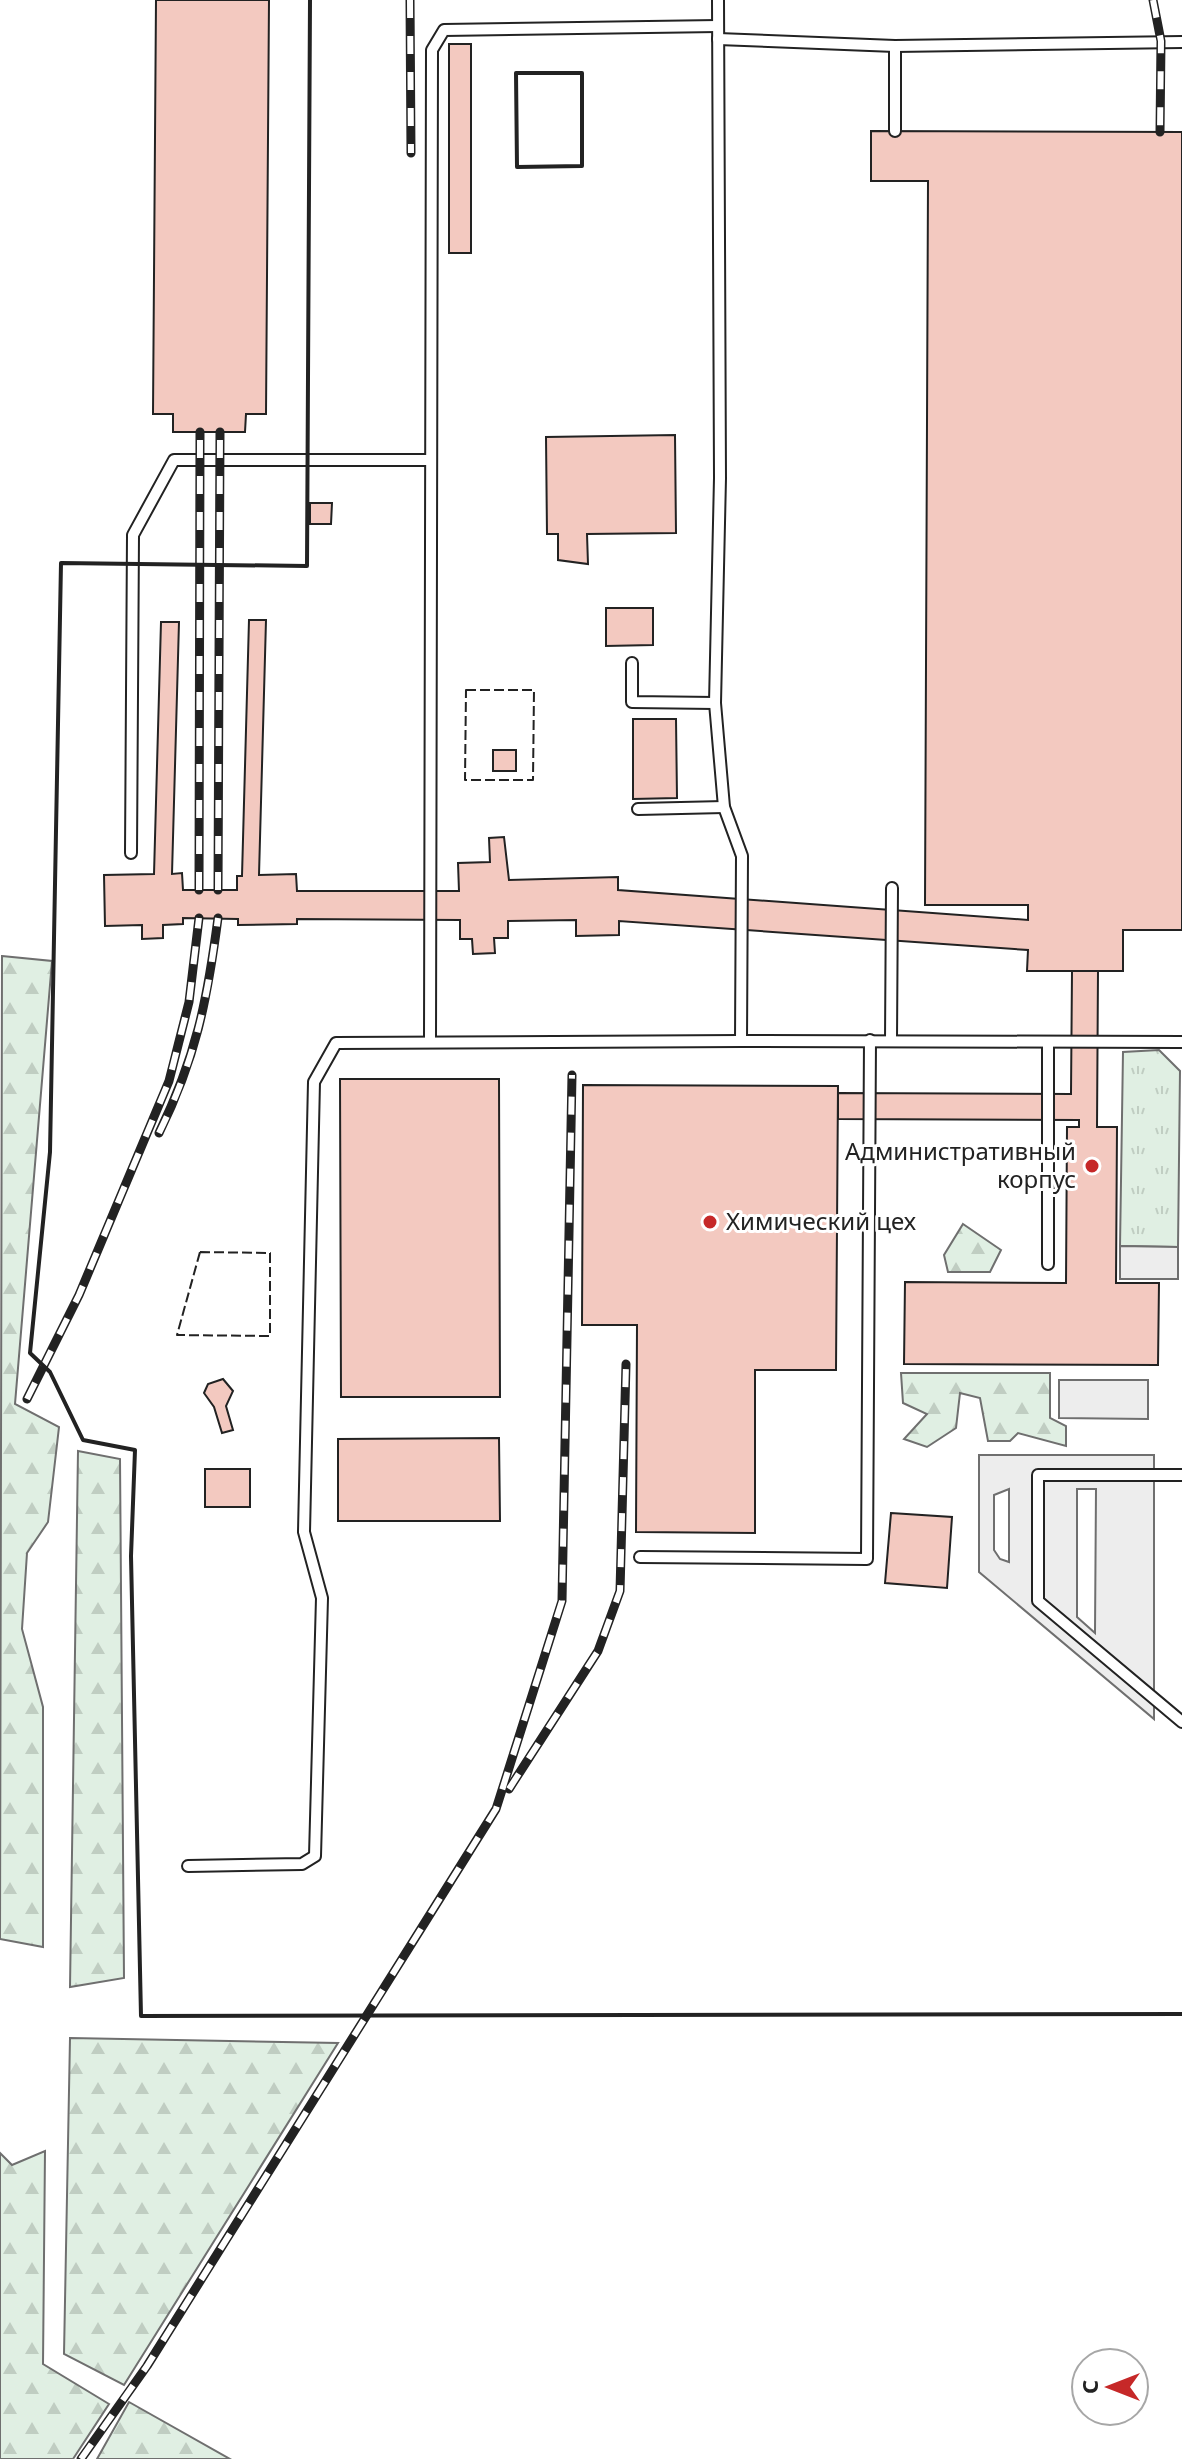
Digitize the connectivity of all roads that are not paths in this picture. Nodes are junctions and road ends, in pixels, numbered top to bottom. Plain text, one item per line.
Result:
1 (718, 0) edge
2 (718, 26) junction
3 (718, 39) junction
4 (1182, 42) edge
5 (895, 46) junction
6 (895, 131) dead end
7 (431, 460) junction
8 (632, 663) dead end
9 (715, 703) junction
10 (724, 807) junction
11 (638, 809) dead end
12 (131, 853) dead end
13 (892, 888) dead end
14 (870, 1040) junction
15 (891, 1040) junction
16 (741, 1041) junction
17 (430, 1042) junction
18 (1048, 1042) junction
19 (1182, 1042) edge
20 (1048, 1264) dead end
21 (1182, 1475) edge
22 (640, 1557) dead end
23 (1182, 1722) edge
24 (188, 1866) dead end

1 - 2 lane
2 - 3 lane
2 - 7 lane
3 - 5 lane
3 - 9 lane
4 - 5 lane
5 - 6 lane
7 - 12 lane
7 - 17 lane
8 - 9 lane
9 - 10 lane
10 - 11 lane
10 - 16 lane
13 - 15 lane
14 - 15 lane
14 - 16 lane
14 - 22 lane
15 - 18 lane
16 - 17 lane
17 - 24 lane
18 - 19 lane
18 - 20 lane
21 - 23 lane

